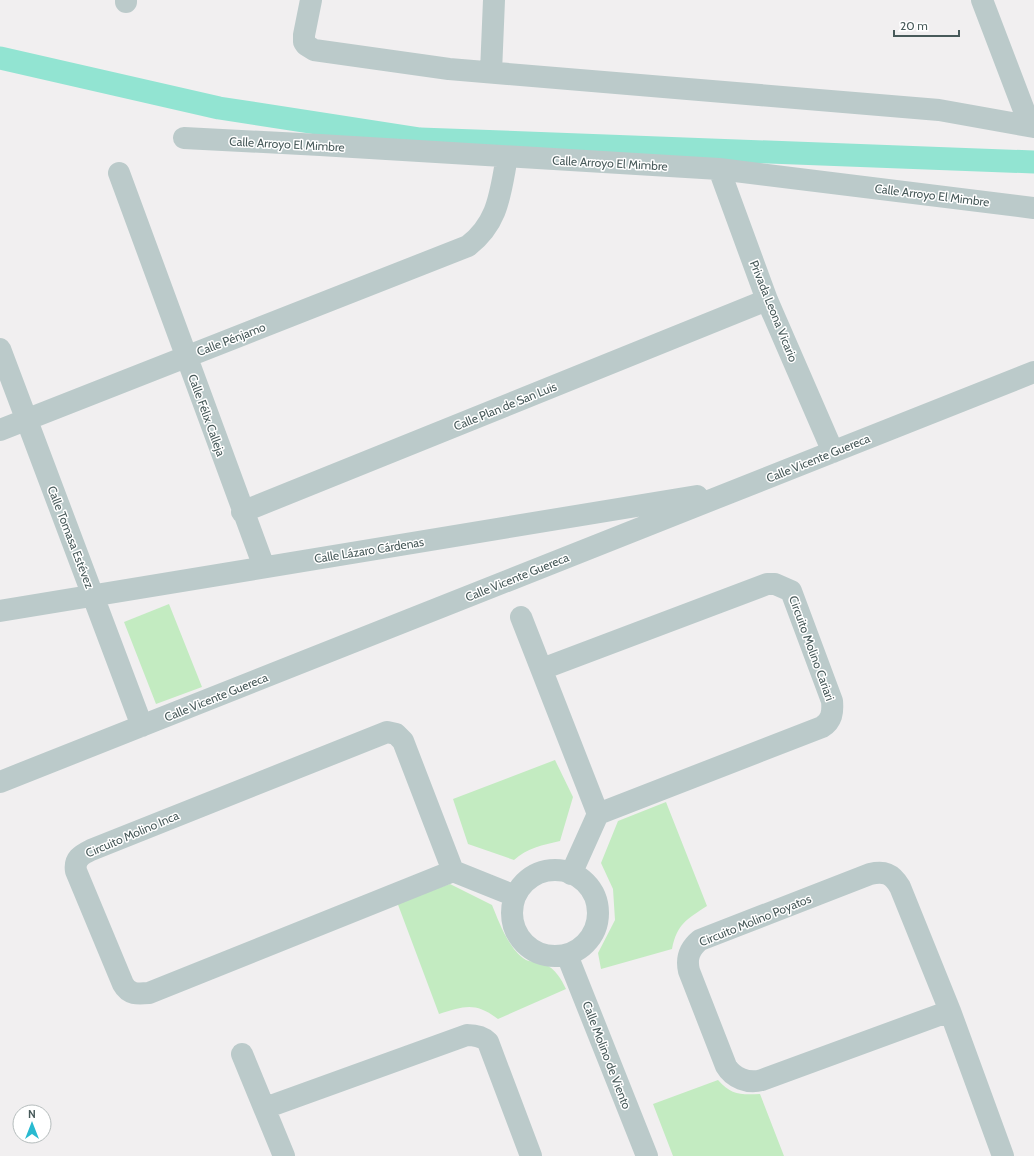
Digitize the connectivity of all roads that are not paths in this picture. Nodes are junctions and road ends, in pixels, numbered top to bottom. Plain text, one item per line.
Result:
1 (311, 0) edge
2 (494, 0) edge
3 (982, 0) edge
4 (491, 72) junction
5 (1032, 126) edge
6 (184, 138) dead end
7 (506, 157) junction
8 (719, 169) junction
9 (119, 173) dead end
10 (1034, 208) edge
11 (768, 300) junction
12 (0, 349) edge
13 (186, 357) junction
14 (1034, 372) edge
15 (26, 419) junction
16 (0, 430) edge
17 (833, 452) junction
18 (739, 489) junction
19 (242, 512) junction
20 (264, 567) junction
21 (93, 595) junction
22 (0, 611) edge
23 (521, 617) dead end
24 (542, 669) junction
25 (142, 726) junction
26 (0, 782) edge
27 (598, 814) junction
28 (453, 872) junction
29 (571, 874) junction
30 (515, 896) junction
31 (567, 954) junction
32 (950, 1011) junction
33 (242, 1054) dead end
34 (265, 1108) junction
35 (284, 1156) edge
36 (531, 1156) edge
37 (647, 1156) edge
38 (1003, 1156) edge

1 - 4 street
2 - 4 street
3 - 5 street
4 - 5 street
6 - 7 street, Calle Arroyo El Mimbre
7 - 8 street, Calle Arroyo El Mimbre
7 - 13 street, Calle Pénjamo
8 - 10 street, Calle Arroyo El Mimbre
8 - 11 street, Privada Leona Vicario
9 - 13 street, Calle Félix Calleja
11 - 17 street, Privada Leona Vicario
11 - 19 street, Calle Plan de San Luis
12 - 15 street, Calle Tomasa Estévez
13 - 15 street, Calle Pénjamo
13 - 19 street, Calle Félix Calleja
14 - 17 street, Calle Vicente Guereca
15 - 16 street, Calle Pénjamo
15 - 21 street, Calle Tomasa Estévez
17 - 18 street, Calle Vicente Guereca
18 - 20 street, Calle Lázaro Cárdenas
18 - 25 street, Calle Vicente Guereca
19 - 20 street, Calle Félix Calleja
20 - 21 street, Calle Lázaro Cárdenas
21 - 22 street, Calle Lázaro Cárdenas
21 - 25 street, Calle Tomasa Estévez
23 - 24 street
24 - 27 street
24 - 27 street, Circuito Molino Cariari
25 - 26 street, Calle Vicente Guereca
27 - 29 street
28 - 28 street, Circuito Molino Inca
28 - 30 street
29 - 30 street
29 - 31 street
30 - 31 street
31 - 37 street, Calle Molino de Viento
32 - 32 street, Circuito Molino Poyatos
32 - 38 street, Circuito Molino Poyatos
33 - 34 street
34 - 35 street
34 - 36 street

